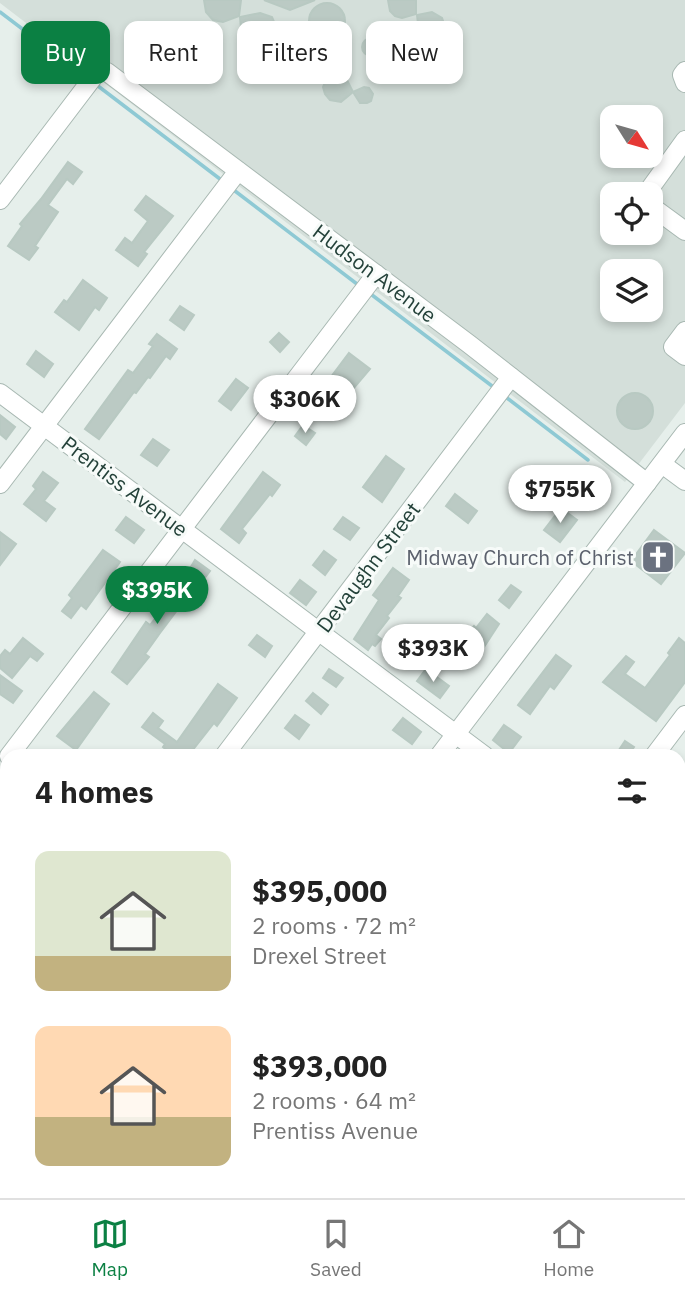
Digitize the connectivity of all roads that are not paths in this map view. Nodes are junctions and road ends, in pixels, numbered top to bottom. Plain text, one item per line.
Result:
1 (685, 71) edge
2 (685, 83) edge
3 (685, 140) edge
4 (238, 170) junction
5 (655, 182) edge
6 (0, 200) edge
7 (663, 215) edge
8 (685, 231) edge
9 (376, 274) junction
10 (685, 331) edge
11 (685, 356) edge
12 (511, 377) junction
13 (0, 393) edge
14 (44, 426) junction
15 (685, 433) edge
16 (662, 464) junction
17 (685, 481) edge
18 (647, 483) junction
19 (0, 484) edge
20 (182, 529) junction
21 (319, 632) junction
22 (685, 715) edge
23 (455, 735) junction
24 (14, 749) edge
25 (229, 749) edge
26 (444, 749) edge
27 (475, 749) edge
28 (659, 749) edge

1 - 2 street
3 - 5 street
4 - 6 street, Hudson Avenue
4 - 9 street, Hudson Avenue
4 - 14 street
7 - 8 street
9 - 12 street, Hudson Avenue
9 - 20 street
10 - 11 street
12 - 18 street, Hudson Avenue
12 - 21 street, Devaughn Street
13 - 14 street, Prentiss Avenue
14 - 19 street
14 - 20 street, Prentiss Avenue
15 - 16 street
16 - 17 street
16 - 18 street
18 - 23 street
20 - 21 street, Prentiss Avenue
20 - 24 street
21 - 23 street, Prentiss Avenue
21 - 25 street, Devaughn Street
22 - 28 street
23 - 26 street
23 - 27 street, Prentiss Avenue

